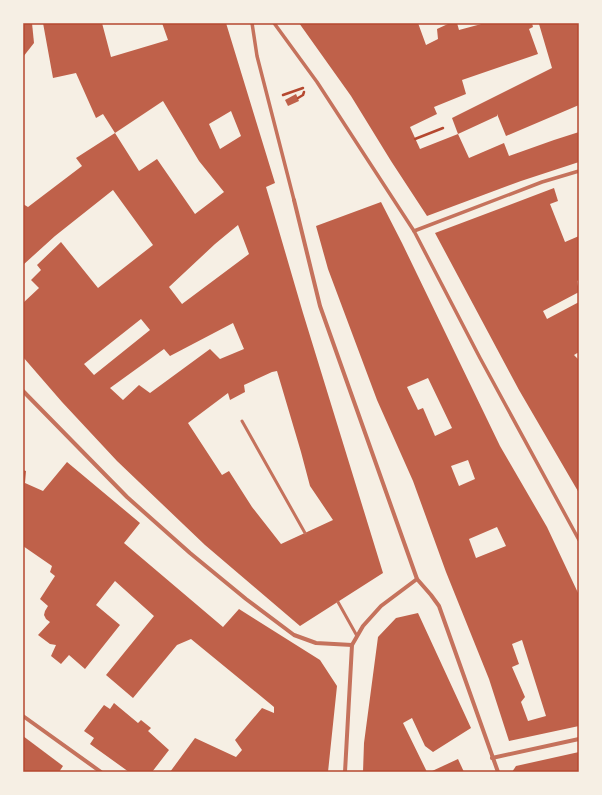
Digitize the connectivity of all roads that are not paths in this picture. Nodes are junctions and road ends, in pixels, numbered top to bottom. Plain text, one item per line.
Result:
1 (252, 23) edge
2 (274, 23) edge
3 (579, 171) edge
4 (294, 200) joint
5 (414, 230) junction
6 (23, 391) edge
7 (28, 396) junction
8 (23, 400) edge
9 (242, 421) dead end
10 (305, 533) dead end
11 (579, 540) edge
12 (417, 580) junction
13 (338, 602) dead end
14 (357, 636) junction
15 (352, 646) junction
16 (23, 716) edge
17 (579, 738) edge
18 (492, 758) junction
19 (101, 772) edge
20 (344, 772) edge
21 (498, 772) edge

1 - 4 street
2 - 5 street
3 - 5 street
4 - 12 street
5 - 11 street
6 - 7 street
7 - 8 street
7 - 15 street
9 - 10 lane
12 - 14 street
12 - 18 street
13 - 14 lane
14 - 15 street
15 - 20 street
16 - 19 street
17 - 18 street
18 - 21 street

